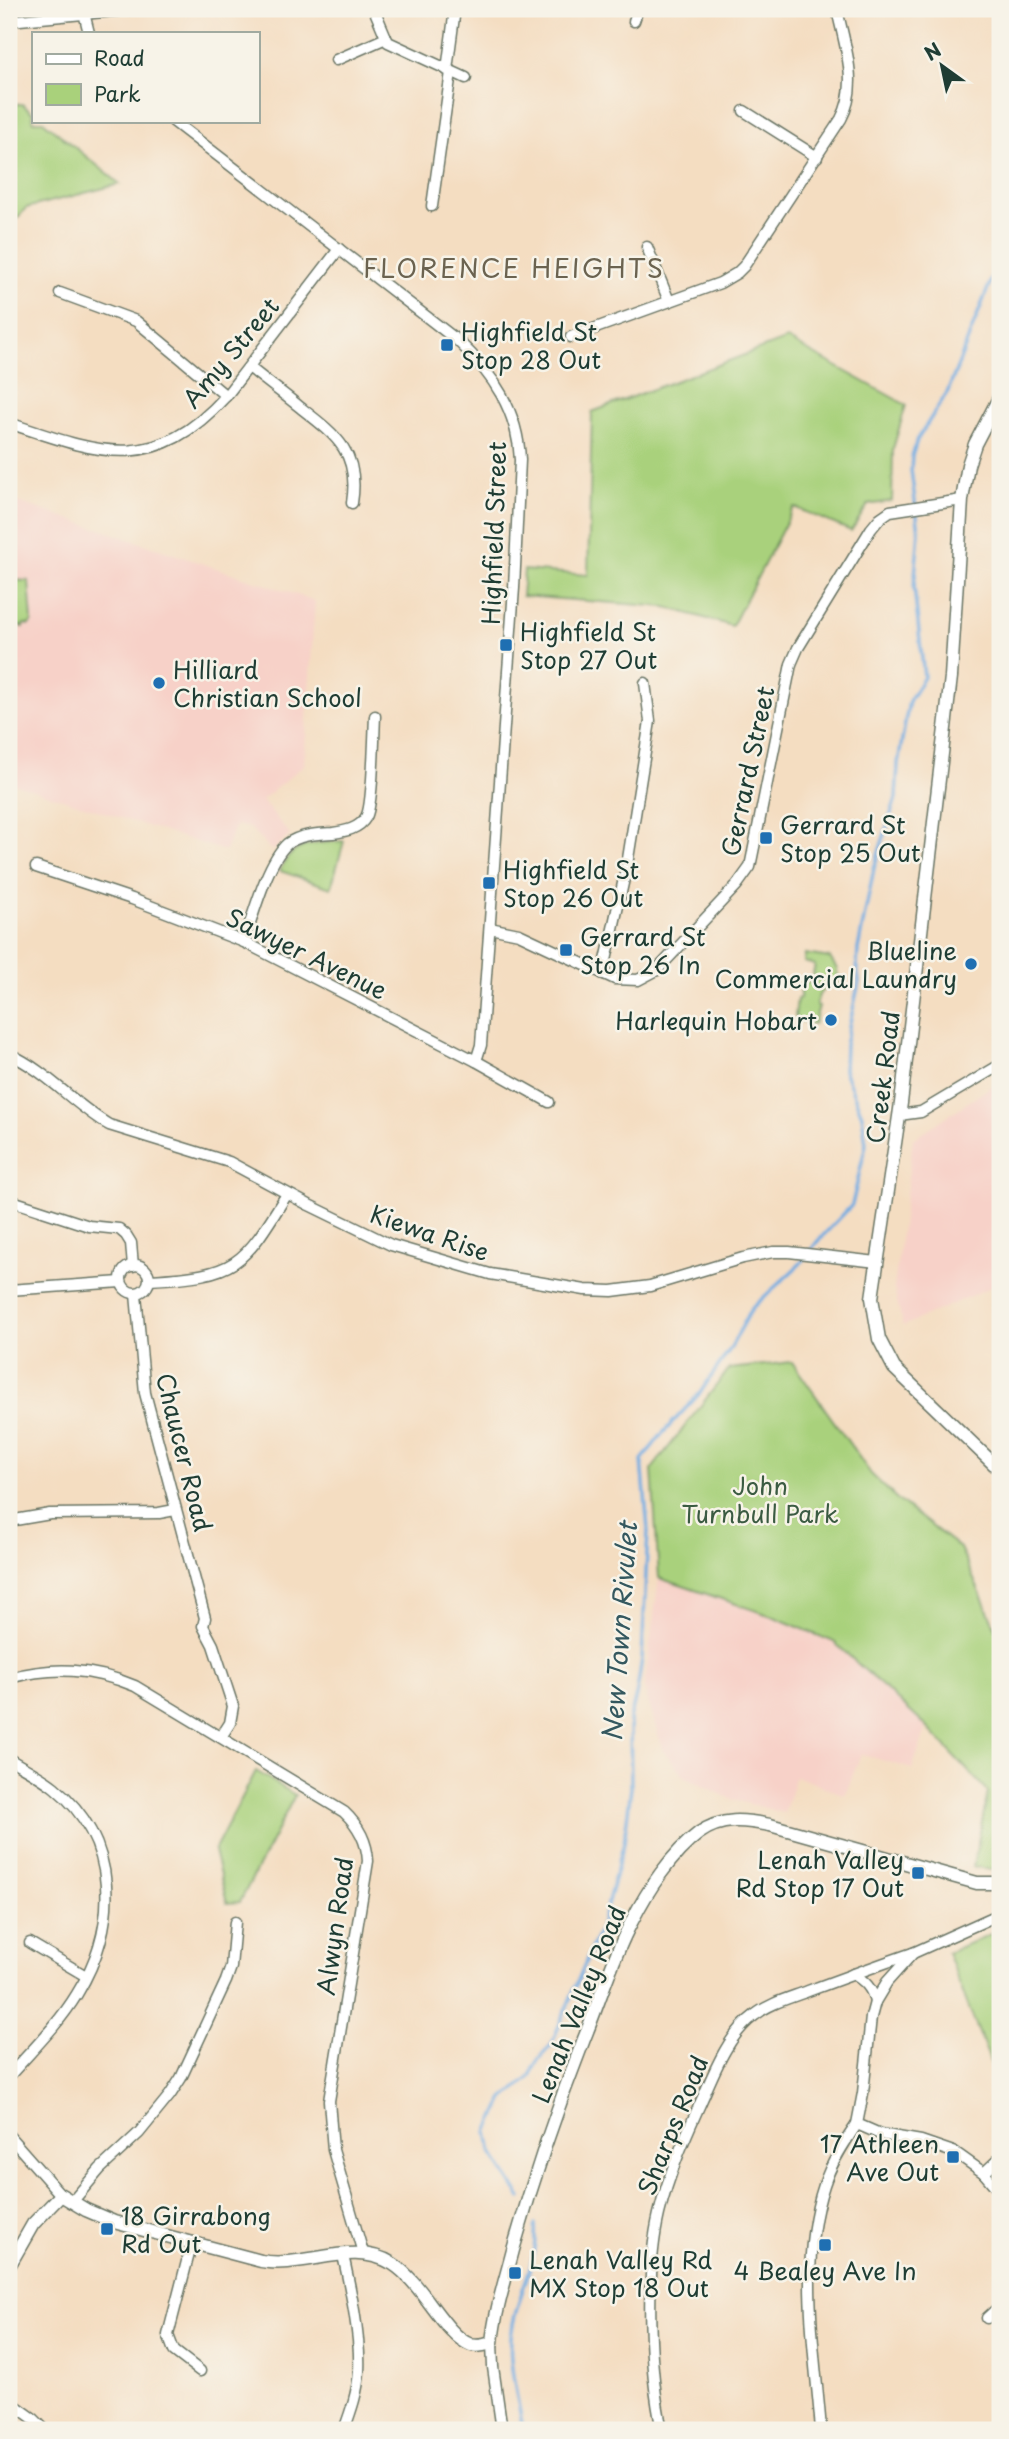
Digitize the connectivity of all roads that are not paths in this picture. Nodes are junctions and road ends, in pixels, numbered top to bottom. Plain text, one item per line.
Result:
1 (136, 9) edge
2 (374, 9) edge
3 (455, 9) edge
4 (638, 9) edge
5 (837, 9) edge
6 (84, 13) junction
7 (634, 20) dead end
8 (9, 21) edge
9 (89, 32) edge
10 (386, 38) junction
11 (335, 60) dead end
12 (449, 71) junction
13 (467, 78) dead end
14 (744, 111) dead end
15 (174, 122) edge
16 (817, 157) junction
17 (432, 206) dead end
18 (646, 247) dead end
19 (340, 249) junction
20 (60, 293) dead end
21 (669, 301) junction
22 (571, 337) dead end
23 (249, 367) junction
24 (226, 396) junction
25 (1000, 396) edge
26 (9, 423) edge
27 (962, 500) junction
28 (352, 503) dead end
29 (645, 683) dead end
30 (375, 716) dead end
31 (36, 867) dead end
32 (490, 928) junction
33 (244, 942) junction
34 (603, 974) junction
35 (9, 1054) edge
36 (476, 1061) junction
37 (1000, 1065) edge
38 (549, 1102) dead end
39 (900, 1115) junction
40 (287, 1194) junction
41 (9, 1200) edge
42 (877, 1262) junction
43 (133, 1266) junction
44 (150, 1280) junction
45 (121, 1282) junction
46 (9, 1290) edge
47 (136, 1294) junction
48 (1000, 1470) edge
49 (175, 1510) junction
50 (9, 1521) edge
51 (9, 1678) edge
52 (222, 1737) junction
53 (9, 1759) edge
54 (1000, 1883) edge
55 (1000, 1914) edge
56 (235, 1922) dead end
57 (30, 1943) dead end
58 (913, 1953) junction
59 (853, 1974) junction
60 (86, 1976) junction
61 (875, 2001) junction
62 (9, 2076) edge
63 (857, 2124) junction
64 (9, 2136) edge
65 (1000, 2158) edge
66 (984, 2173) junction
67 (1000, 2192) edge
68 (61, 2195) junction
69 (72, 2202) junction
70 (192, 2242) junction
71 (363, 2253) junction
72 (342, 2255) junction
73 (9, 2266) edge
74 (1000, 2306) edge
75 (987, 2318) dead end
76 (492, 2343) junction
77 (200, 2371) dead end
78 (9, 2401) edge
79 (45, 2430) edge
80 (344, 2430) edge
81 (502, 2430) edge
82 (662, 2430) edge
83 (821, 2430) edge

1 - 6 street
2 - 10 street
3 - 12 street
4 - 7 street
5 - 16 street
6 - 8 street
6 - 9 street
10 - 11 street
10 - 12 street
12 - 13 street
12 - 17 street
14 - 16 street
15 - 19 street, Highfield Street
16 - 21 street
18 - 21 street
19 - 23 street, Amy Street
19 - 32 street, Highfield Street
20 - 24 street
21 - 22 street
23 - 24 street, Amy Street
23 - 28 street
24 - 26 street, Amy Street
25 - 27 street, Creek Road
27 - 34 street, Gerrard Street
27 - 39 street, Creek Road
29 - 34 street
30 - 33 street
31 - 33 street, Sawyer Avenue
32 - 34 street, Gerrard Street
32 - 36 street, Highfield Street
33 - 36 street, Sawyer Avenue
35 - 40 street, Kiewa Rise
36 - 38 street, Sawyer Avenue
37 - 39 street
39 - 42 street, Creek Road
40 - 42 street, Kiewa Rise
40 - 44 street
41 - 43 street
42 - 48 street, Creek Road
43 - 44 street
43 - 45 street
44 - 47 street
45 - 46 street
45 - 47 street
47 - 49 street, Chaucer Road
49 - 50 street
49 - 52 street, Chaucer Road
51 - 52 street, Alwyn Road
52 - 71 street, Alwyn Road
53 - 60 street
54 - 76 street, Lenah Valley Road
55 - 58 street, Sharps Road
56 - 69 street
57 - 60 street
58 - 59 street, Sharps Road
58 - 61 street
59 - 61 street
59 - 82 street, Sharps Road
60 - 62 street
61 - 63 street
63 - 66 street
63 - 83 street
64 - 68 street
65 - 66 street
66 - 67 street
68 - 69 street
68 - 73 street
69 - 70 street
70 - 72 street
70 - 77 street
71 - 72 street
71 - 76 street
72 - 80 street
74 - 75 street
76 - 81 street, Lenah Valley Road
78 - 79 street

